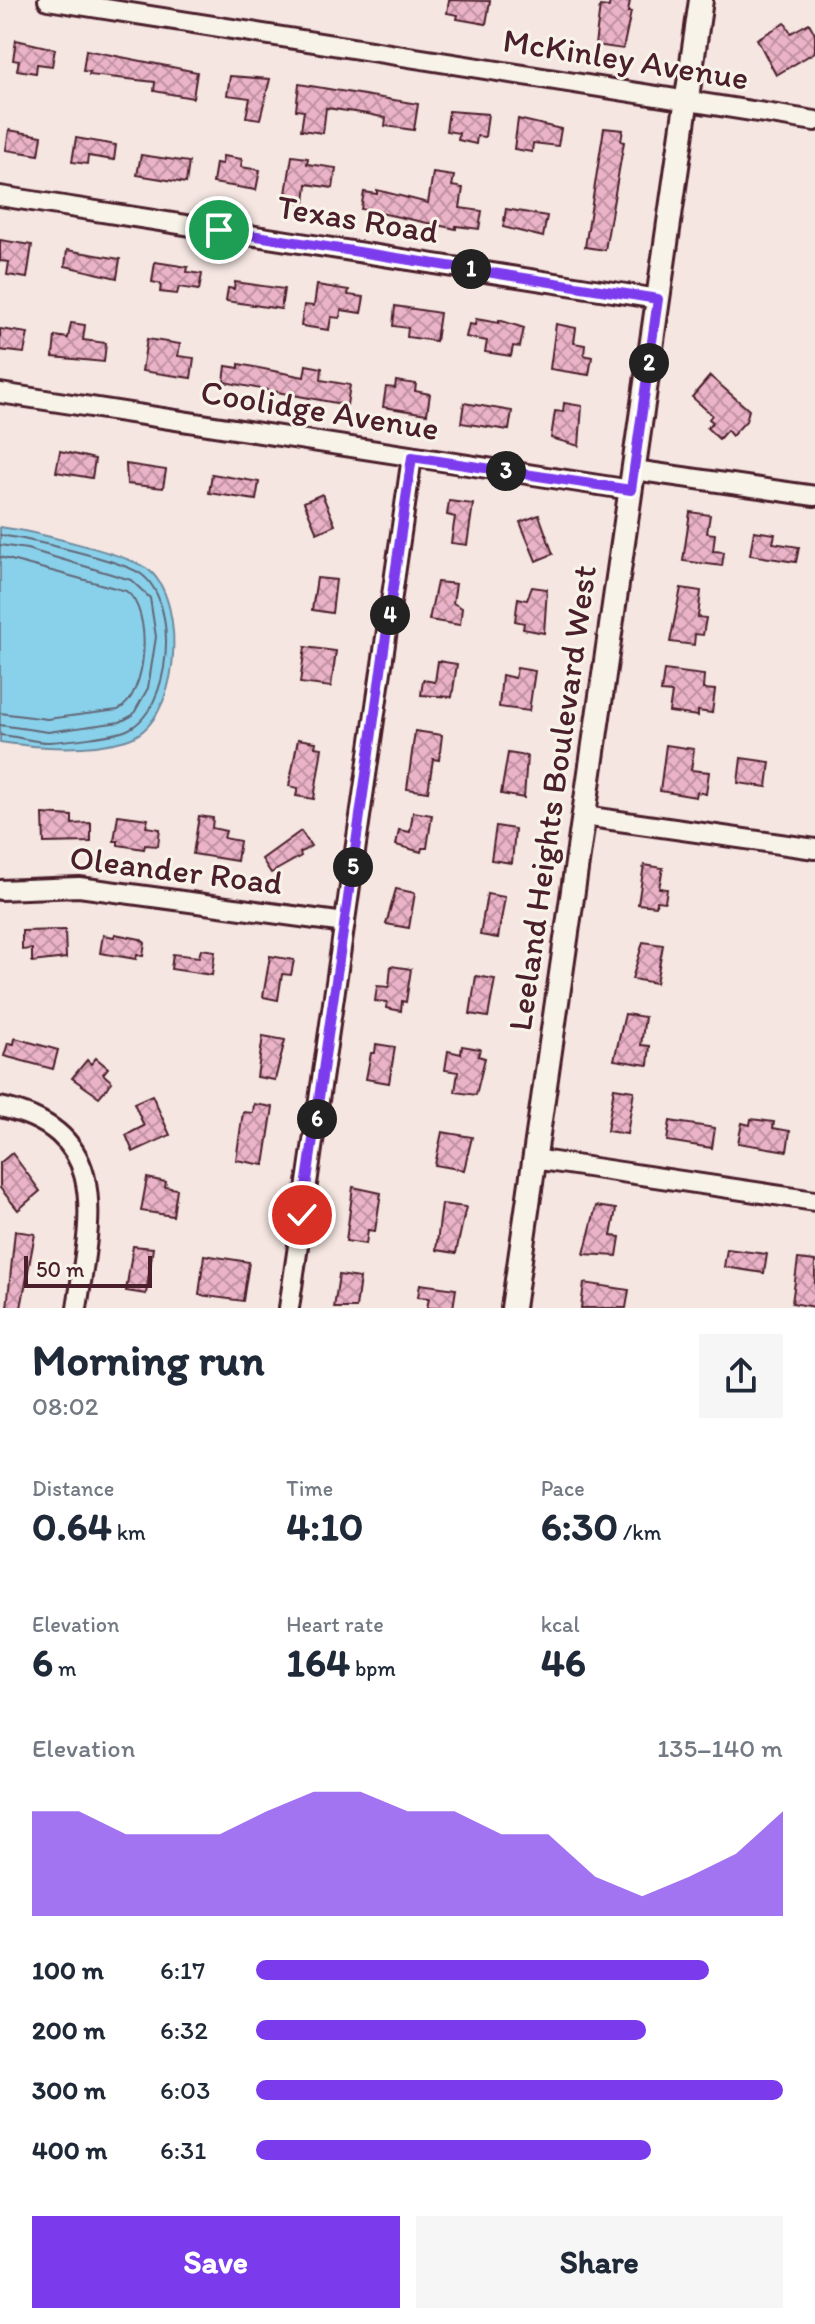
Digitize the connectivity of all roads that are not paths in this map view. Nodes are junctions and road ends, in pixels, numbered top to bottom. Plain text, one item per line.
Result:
1 (48, 0) edge
2 (701, 0) edge
3 (686, 101) junction
4 (815, 121) edge
5 (0, 196) edge
6 (658, 299) junction
7 (0, 393) edge
8 (412, 457) junction
9 (632, 480) junction
10 (815, 496) edge
11 (584, 816) junction
12 (815, 849) edge
13 (0, 890) edge
14 (345, 923) junction
15 (0, 1107) edge
16 (534, 1159) junction
17 (815, 1201) edge
18 (77, 1308) edge
19 (289, 1308) edge
20 (513, 1308) edge

1 - 3 street, McKinley Avenue
2 - 3 main road, Leeland Heights Boulevard West
3 - 4 street, McKinley Avenue
3 - 6 main road, Leeland Heights Boulevard West
5 - 6 street, Texas Road
6 - 9 main road, Leeland Heights Boulevard West
7 - 8 street, Coolidge Avenue
8 - 9 street, Coolidge Avenue
8 - 14 street
9 - 10 street, Coolidge Avenue
9 - 11 main road, Leeland Heights Boulevard West
11 - 12 street
11 - 16 main road, Leeland Heights Boulevard West
13 - 14 street, Oleander Road
14 - 19 street
15 - 18 street
16 - 17 street
16 - 20 main road, Leeland Heights Boulevard West

